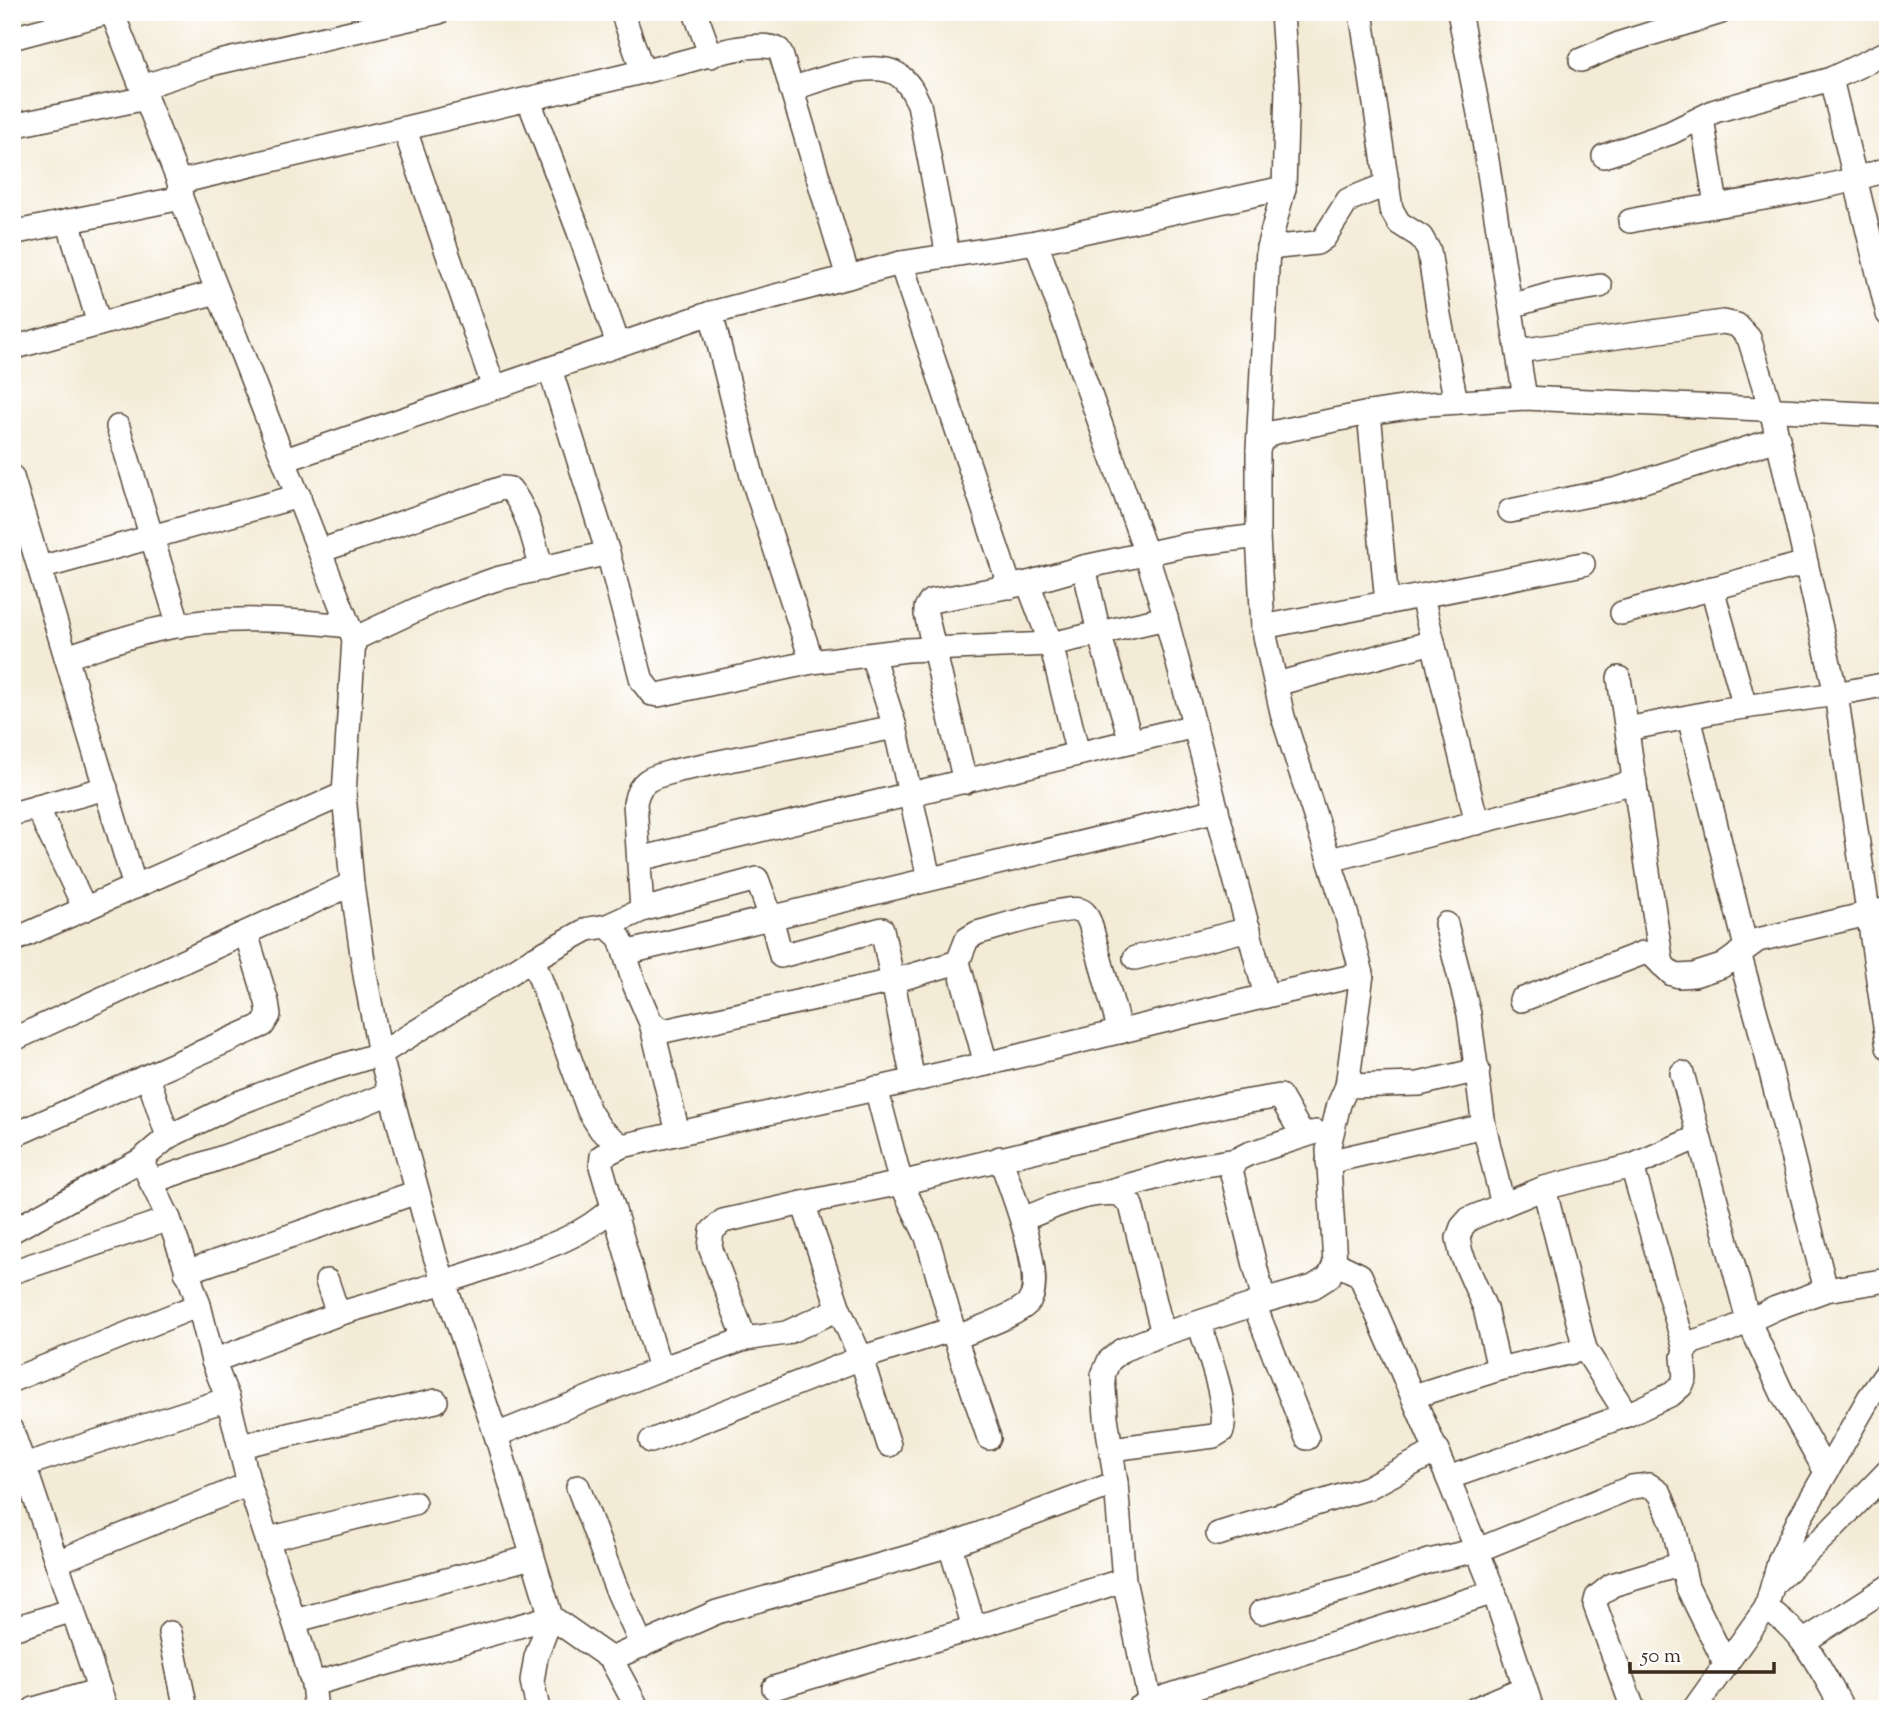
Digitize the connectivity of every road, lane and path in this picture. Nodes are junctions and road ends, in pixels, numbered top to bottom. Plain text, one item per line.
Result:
1 (111, 12) edge
2 (439, 12) edge
3 (622, 12) edge
4 (695, 12) edge
5 (1282, 12) edge
6 (1361, 12) edge
7 (1459, 12) edge
8 (1721, 12) edge
9 (397, 17) edge
10 (12, 38) edge
11 (1888, 51) edge
12 (711, 56) junction
13 (1581, 60) dead end
14 (643, 72) junction
15 (1831, 79) junction
16 (791, 89) junction
17 (144, 92) junction
18 (529, 101) junction
19 (1702, 118) junction
20 (12, 126) edge
21 (405, 130) junction
22 (1604, 156) dead end
23 (1888, 169) edge
24 (1854, 180) junction
25 (1388, 184) junction
26 (1284, 188) junction
27 (180, 190) junction
28 (1716, 205) junction
29 (68, 221) junction
30 (1630, 221) dead end
31 (12, 233) edge
32 (1037, 242) junction
33 (1268, 247) junction
34 (948, 256) junction
35 (901, 263) junction
36 (848, 277) junction
37 (1601, 286) dead end
38 (217, 292) junction
39 (1886, 303) edge
40 (1511, 306) junction
41 (710, 313) junction
42 (99, 324) junction
43 (618, 344) junction
44 (12, 348) edge
45 (1518, 351) junction
46 (550, 369) junction
47 (494, 388) junction
48 (1525, 398) junction
49 (1456, 402) junction
50 (1771, 408) junction
51 (1369, 413) junction
52 (1888, 415) edge
53 (118, 427) dead end
54 (1778, 439) junction
55 (1258, 450) junction
56 (285, 460) junction
57 (12, 477) edge
58 (299, 496) junction
59 (1510, 511) dead end
60 (1258, 536) junction
61 (152, 538) junction
62 (320, 551) junction
63 (608, 553) junction
64 (1146, 553) junction
65 (1806, 563) junction
66 (1583, 564) dead end
67 (1084, 567) junction
68 (40, 568) junction
69 (542, 569) junction
70 (1019, 585) junction
71 (1712, 588) junction
72 (1422, 597) junction
73 (1387, 603) junction
74 (1622, 613) dead end
75 (1166, 618) junction
76 (178, 626) junction
77 (1264, 627) junction
78 (351, 633) junction
79 (1099, 633) junction
80 (1433, 642) junction
81 (1051, 644) junction
82 (933, 649) junction
83 (872, 654) junction
84 (66, 657) junction
85 (812, 662) junction
86 (1619, 678) dead end
87 (1276, 684) junction
88 (1888, 684) edge
89 (1836, 694) junction
90 (1745, 707) junction
91 (1689, 717) junction
92 (1195, 726) junction
93 (895, 727) junction
94 (1627, 729) junction
95 (1130, 741) junction
96 (1078, 754) junction
97 (965, 782) junction
98 (1635, 782) junction
99 (106, 788) junction
100 (344, 794) junction
101 (911, 795) junction
102 (37, 807) junction
103 (1217, 810) junction
104 (12, 814) edge
105 (1477, 823) junction
106 (639, 859) junction
107 (1329, 860) junction
108 (929, 877) junction
109 (352, 884) junction
110 (135, 887) junction
111 (85, 909) junction
112 (642, 909) junction
113 (1877, 911) edge
114 (771, 917) junction
115 (1446, 924) dead end
116 (607, 926) junction
117 (1249, 929) junction
118 (246, 933) junction
119 (12, 941) edge
120 (1742, 950) junction
121 (625, 953) junction
122 (1135, 958) dead end
123 (533, 959) junction
124 (958, 962) junction
125 (1662, 965) junction
126 (1362, 974) junction
127 (893, 981) junction
128 (1266, 996) junction
129 (1521, 1000) dead end
130 (651, 1023) junction
131 (1120, 1032) junction
132 (12, 1040) edge
133 (1888, 1047) edge
134 (380, 1055) junction
135 (986, 1065) junction
136 (1478, 1070) junction
137 (1682, 1073) dead end
138 (148, 1077) junction
139 (913, 1080) junction
140 (1347, 1086) junction
141 (876, 1088) junction
142 (390, 1093) junction
143 (1332, 1126) junction
144 (1484, 1126) junction
145 (678, 1133) junction
146 (12, 1136) edge
147 (1303, 1136) junction
148 (168, 1137) junction
149 (1698, 1137) junction
150 (622, 1146) junction
151 (1000, 1158) junction
152 (141, 1160) junction
153 (1236, 1160) junction
154 (1328, 1163) junction
155 (1632, 1166) junction
156 (151, 1182) junction
157 (901, 1184) junction
158 (1544, 1188) junction
159 (417, 1192) junction
160 (1106, 1192) junction
161 (803, 1203) junction
162 (1503, 1205) junction
163 (613, 1207) junction
164 (169, 1219) junction
165 (1023, 1219) junction
166 (12, 1231) edge
167 (1335, 1263) junction
168 (12, 1272) edge
169 (186, 1272) junction
170 (1888, 1280) edge
171 (327, 1281) dead end
172 (444, 1283) junction
173 (1826, 1290) junction
174 (1259, 1302) junction
175 (199, 1305) junction
176 (839, 1309) junction
177 (338, 1314) junction
178 (1748, 1320) junction
179 (1199, 1322) junction
180 (954, 1333) junction
181 (1163, 1334) junction
182 (745, 1339) junction
183 (1585, 1349) junction
184 (1685, 1349) junction
185 (861, 1358) junction
186 (213, 1361) junction
187 (660, 1369) junction
188 (1499, 1369) junction
189 (1888, 1371) edge
190 (12, 1380) edge
191 (1414, 1396) junction
192 (228, 1399) junction
193 (436, 1401) dead end
194 (1627, 1415) junction
195 (12, 1431) edge
196 (496, 1435) junction
197 (989, 1438) dead end
198 (1307, 1438) dead end
199 (651, 1441) dead end
200 (889, 1445) dead end
201 (240, 1446) junction
202 (1111, 1449) junction
203 (1438, 1450) junction
204 (18, 1467) edge
205 (1888, 1471) edge
206 (1826, 1472) junction
207 (1448, 1478) junction
208 (1116, 1483) junction
209 (249, 1485) junction
210 (578, 1487) dead end
211 (414, 1503) dead end
212 (1218, 1534) dead end
213 (268, 1539) junction
214 (950, 1545) junction
215 (1478, 1550) junction
216 (533, 1558) junction
217 (57, 1562) junction
218 (1682, 1564) junction
219 (1124, 1580) junction
220 (1773, 1584) junction
221 (1888, 1587) edge
222 (1494, 1592) junction
223 (1766, 1608) junction
224 (73, 1610) junction
225 (1261, 1612) dead end
226 (551, 1617) junction
227 (294, 1621) junction
228 (974, 1628) junction
229 (12, 1629) edge
230 (170, 1633) dead end
231 (1803, 1642) junction
232 (642, 1646) junction
233 (611, 1659) junction
234 (1726, 1665) junction
235 (313, 1684) junction
236 (774, 1688) dead end
237 (103, 1699) edge
238 (1528, 1699) edge
239 (1145, 1706) edge
240 (1632, 1706) dead end
241 (34, 1709) edge
242 (186, 1709) edge
243 (316, 1709) edge
244 (538, 1709) edge
245 (638, 1709) edge
246 (1475, 1709) edge
247 (1694, 1709) edge
248 (1843, 1709) edge

1 - 10 street
1 - 17 street
2 - 9 street
3 - 14 street
4 - 12 street
5 - 26 street
6 - 25 street
7 - 40 street
8 - 13 street
9 - 17 street
11 - 15 street
12 - 14 street
12 - 16 street
14 - 18 street
15 - 19 street
15 - 24 street
16 - 34 street
16 - 36 street
17 - 20 street
17 - 27 street
18 - 21 street
18 - 43 street
19 - 22 street
19 - 28 street
21 - 27 street
21 - 47 street
23 - 24 street
24 - 28 street
24 - 39 street
25 - 33 street
25 - 49 street
26 - 32 street
26 - 33 street
27 - 29 street
27 - 38 street
28 - 30 street
29 - 31 street
29 - 42 street
32 - 34 street
32 - 64 street
33 - 55 street
34 - 35 street
35 - 36 street
35 - 70 street
36 - 41 street
37 - 40 street
38 - 42 street
38 - 56 street
40 - 45 street
41 - 43 street
41 - 85 street
42 - 44 street
43 - 46 street
45 - 48 street
45 - 50 street
46 - 47 street
46 - 63 street
47 - 56 street
48 - 49 street
48 - 50 street
49 - 51 street
50 - 52 street
50 - 54 street
51 - 55 street
51 - 73 street
53 - 61 street
54 - 59 street
54 - 65 street
55 - 60 street
56 - 58 street
57 - 68 street
58 - 61 street
58 - 62 street
60 - 64 street
60 - 77 street
61 - 68 street
61 - 76 street
62 - 69 street
62 - 78 street
63 - 69 street
63 - 85 street
64 - 67 street
64 - 75 street
65 - 71 street
65 - 89 street
66 - 72 street
67 - 70 street
67 - 79 street
68 - 84 street
69 - 78 street
70 - 81 street
70 - 82 street
71 - 74 street
71 - 90 street
72 - 73 street
72 - 80 street
73 - 77 street
75 - 79 street
75 - 92 street
76 - 78 street
76 - 84 street
77 - 87 street
78 - 100 street
79 - 81 street
79 - 95 street
80 - 87 street
80 - 105 street
81 - 82 street
81 - 96 street
82 - 83 street
82 - 97 street
83 - 85 street
83 - 93 street
84 - 99 street
86 - 94 street
87 - 107 street
88 - 89 street
89 - 90 street
89 - 113 street
90 - 91 street
91 - 94 street
91 - 120 street
92 - 95 street
92 - 103 street
93 - 101 street
93 - 106 street
94 - 98 street
95 - 96 street
96 - 97 street
97 - 101 street
98 - 105 street
98 - 125 street
99 - 102 street
99 - 110 street
100 - 109 street
100 - 110 street
101 - 106 street
101 - 108 street
102 - 104 street
102 - 111 street
103 - 108 street
103 - 117 street
105 - 107 street
106 - 112 street
107 - 126 street
108 - 114 street
109 - 118 street
109 - 134 street
110 - 111 street
111 - 119 street
112 - 114 street
112 - 116 street
113 - 120 street
113 - 133 street
114 - 121 street
114 - 127 street
115 - 136 street
116 - 121 street
116 - 123 street
117 - 122 street
117 - 128 street
118 - 132 street
118 - 138 street
120 - 125 street
120 - 173 street
121 - 130 street
123 - 134 street
123 - 150 street
124 - 127 street
124 - 131 street
124 - 135 street
125 - 129 street
126 - 128 street
126 - 140 street
127 - 130 street
127 - 139 street
128 - 131 street
130 - 145 street
131 - 135 street
134 - 142 street
134 - 148 street
135 - 139 street
136 - 140 street
136 - 144 street
137 - 149 street
138 - 146 street
138 - 148 street
139 - 141 street
140 - 143 street
141 - 145 street
141 - 157 street
142 - 156 street
142 - 159 street
143 - 147 street
143 - 154 street
144 - 154 street
144 - 162 street
145 - 150 street
147 - 151 street
147 - 153 street
148 - 152 street
149 - 155 street
149 - 178 street
150 - 163 street
151 - 157 street
151 - 165 street
152 - 156 street
152 - 166 street
153 - 160 street
153 - 174 street
154 - 167 street
155 - 158 street
155 - 184 street
156 - 164 street
157 - 161 street
157 - 180 street
158 - 162 street
158 - 183 street
159 - 169 street
159 - 172 street
160 - 165 street
160 - 181 street
161 - 176 street
161 - 182 street
162 - 188 street
163 - 172 street
163 - 187 street
164 - 168 street
164 - 169 street
165 - 180 street
167 - 174 street
167 - 191 street
169 - 175 street
170 - 173 street
171 - 177 street
172 - 177 street
172 - 196 street
173 - 178 street
174 - 179 street
174 - 198 street
175 - 186 street
175 - 190 street
176 - 182 street
176 - 185 street
177 - 186 street
178 - 184 street
178 - 206 street
179 - 181 street
179 - 202 street
180 - 185 street
180 - 197 street
181 - 202 street
182 - 187 street
183 - 188 street
183 - 194 street
184 - 194 street
185 - 199 street
185 - 200 street
186 - 192 street
187 - 196 street
188 - 191 street
189 - 206 street
191 - 203 street
192 - 201 street
192 - 204 street
193 - 201 street
194 - 207 street
195 - 204 street
196 - 216 street
201 - 209 street
202 - 208 street
203 - 207 street
203 - 212 street
204 - 217 street
205 - 220 street
206 - 220 street
207 - 215 street
208 - 214 street
208 - 219 street
209 - 213 street
209 - 217 street
210 - 232 street
211 - 213 street
213 - 227 street
214 - 228 street
214 - 232 street
215 - 218 street
215 - 222 street
215 - 225 street
216 - 226 street
216 - 227 street
217 - 224 street
218 - 234 street
218 - 240 street
219 - 228 street
219 - 239 street
220 - 223 street
221 - 231 street
222 - 238 street
222 - 239 street
223 - 231 street
223 - 234 street
224 - 229 street
224 - 237 street
226 - 233 street
226 - 235 street
226 - 244 street
227 - 235 street
228 - 236 street
230 - 242 street
231 - 248 street
232 - 233 street
233 - 245 street
234 - 247 street
235 - 243 street
237 - 241 street
238 - 246 street

